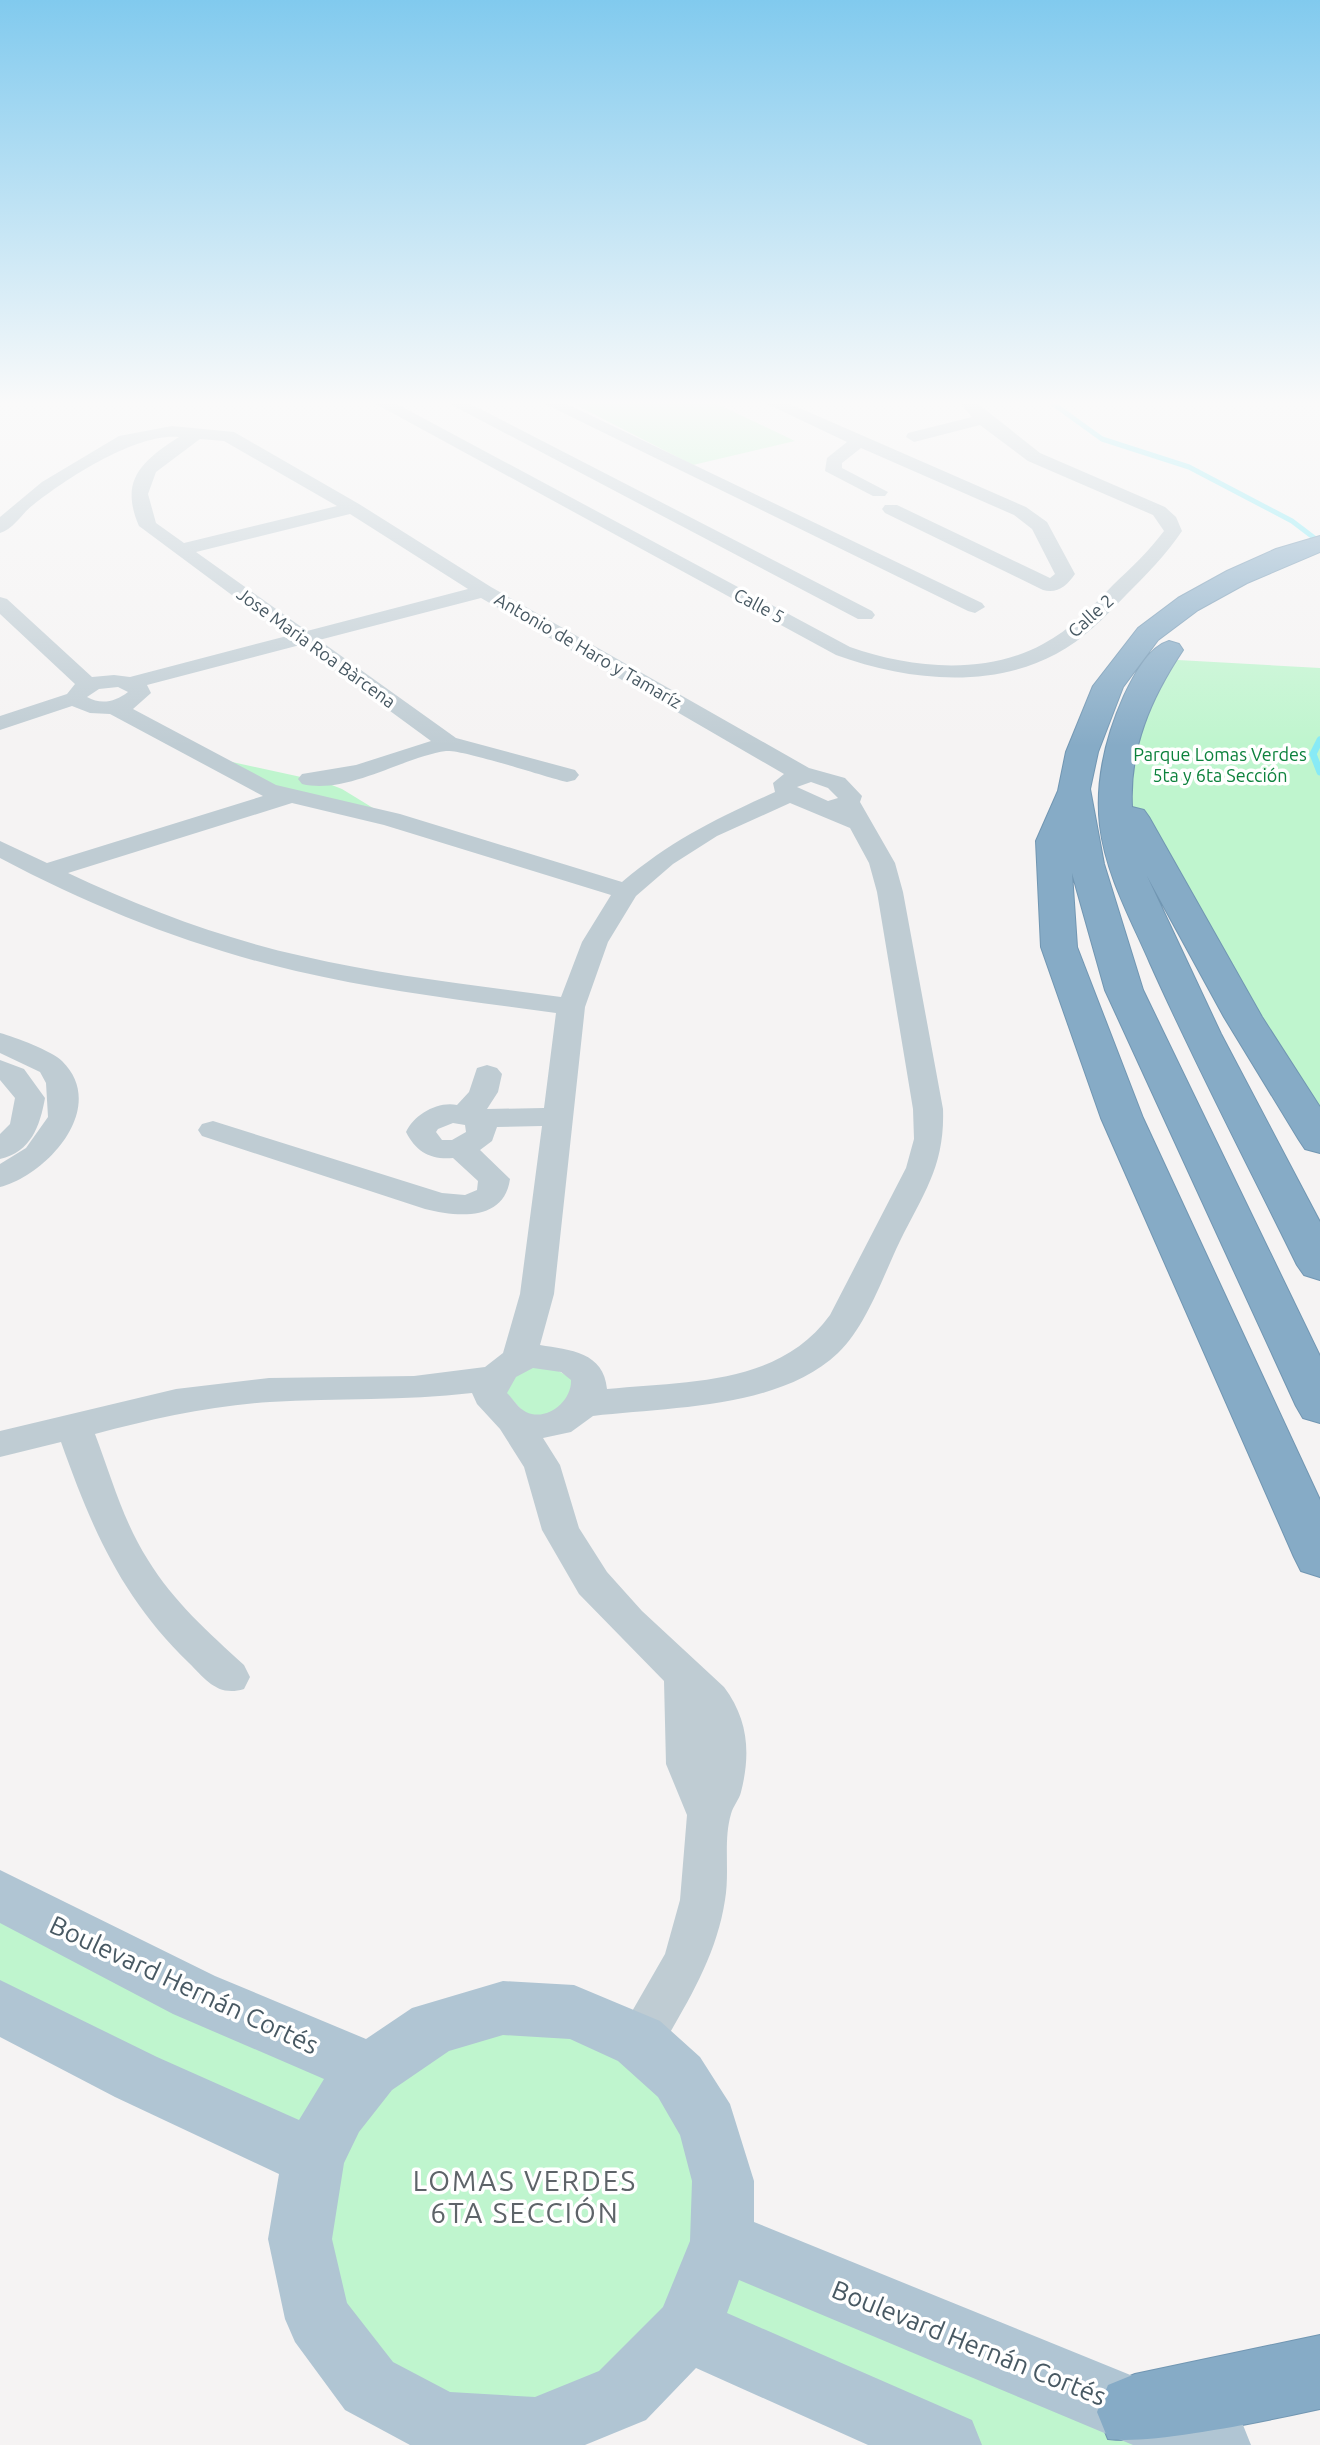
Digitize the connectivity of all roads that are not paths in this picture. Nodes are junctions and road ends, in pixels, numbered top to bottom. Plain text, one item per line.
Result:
1 (143, 517) edge
2 (316, 517) edge
3 (367, 517) edge
4 (594, 517) edge
5 (676, 517) edge
6 (788, 517) edge
7 (908, 517) edge
8 (1030, 517) edge
9 (1165, 517) edge
10 (1320, 544) edge
11 (180, 550) junction
12 (1320, 560) edge
13 (484, 591) junction
14 (0, 603) edge
15 (975, 607) dead end
16 (865, 615) dead end
17 (302, 639) junction
18 (73, 666) junction
19 (932, 671) joint
20 (82, 697) junction
21 (127, 697) junction
22 (0, 723) edge
23 (448, 743) junction
24 (567, 775) dead end
25 (346, 783) junction
26 (275, 786) junction
27 (796, 787) junction
28 (1074, 789) junction
29 (313, 791) junction
30 (1118, 793) junction
31 (391, 819) junction
32 (0, 848) edge
33 (44, 872) junction
34 (626, 891) junction
35 (571, 1007) junction
36 (0, 1042) edge
37 (0, 1069) edge
38 (487, 1074) dead end
39 (557, 1126) junction
40 (470, 1129) junction
41 (213, 1130) dead end
42 (1320, 1140) edge
43 (0, 1150) edge
44 (0, 1177) edge
45 (1320, 1265) edge
46 (515, 1385) junction
47 (579, 1401) junction
48 (1320, 1406) edge
49 (73, 1424) junction
50 (0, 1444) edge
51 (542, 1465) junction
52 (1320, 1557) edge
53 (230, 1677) dead end
54 (0, 1895) edge
55 (0, 2007) edge
56 (639, 2041) junction
57 (371, 2070) junction
58 (313, 2158) junction
59 (722, 2241) junction
60 (687, 2330) junction
61 (1320, 2372) edge
62 (1135, 2412) junction
63 (441, 2435) edge
64 (947, 2445) edge
65 (1216, 2445) edge

1 - 11 street, Jose Maria Roa Bàrcena
2 - 11 street
3 - 13 street, Antonio de Haro y Tamaríz
4 - 19 street, Calle 5
5 - 16 street
6 - 15 street
7 - 8 street
9 - 19 street, Calle 2
10 - 28 highway
11 - 17 street, Jose Maria Roa Bàrcena
12 - 30 highway
13 - 17 street
13 - 27 street, Antonio de Haro y Tamaríz
14 - 18 street
17 - 21 street
17 - 23 street, Jose Maria Roa Bàrcena
18 - 20 street
18 - 21 street
20 - 21 street
20 - 22 street
21 - 26 street
23 - 24 street, Jose Maria Roa Bàrcena
23 - 25 street
25 - 29 street
25 - 31 street
26 - 29 street
26 - 33 street
27 - 34 street
27 - 47 street
28 - 48 highway
28 - 52 highway
29 - 31 street
30 - 42 highway
30 - 45 highway
31 - 34 street
32 - 33 street
33 - 35 street
34 - 35 street
35 - 39 street
36 - 44 street
37 - 43 street
38 - 40 street
39 - 40 street
39 - 46 street
40 - 41 street
46 - 47 street
46 - 47 street
46 - 49 street
46 - 51 street
47 - 51 street
49 - 50 street
49 - 53 street
51 - 56 street
54 - 57 main road, Boulevard Hernán Cortés
55 - 58 main road
56 - 57 main road
56 - 59 main road
57 - 58 main road
58 - 63 main road
59 - 60 main road
59 - 62 main road, Boulevard Hernán Cortés
60 - 63 main road
60 - 64 main road
61 - 62 highway
62 - 65 main road, Boulevard Hernán Cortés

